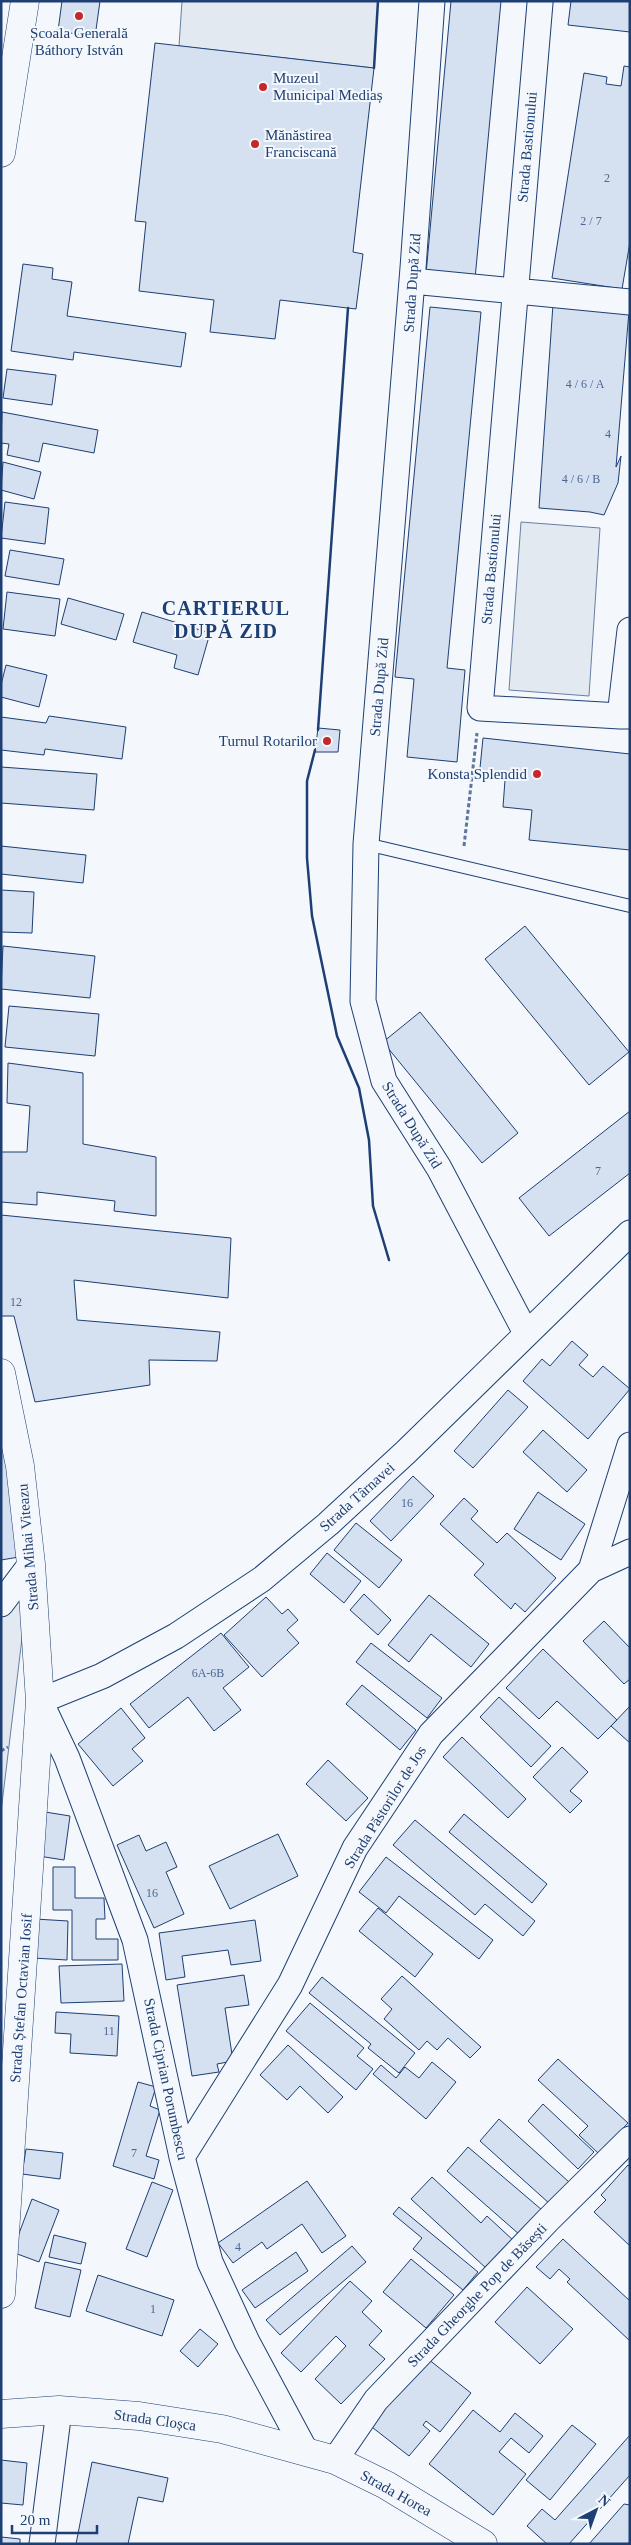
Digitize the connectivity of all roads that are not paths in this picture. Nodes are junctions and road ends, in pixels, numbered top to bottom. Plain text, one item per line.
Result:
1 (26, 1) edge
2 (432, 1) edge
3 (540, 2) edge
4 (1, 153) edge
5 (412, 281) junction
6 (515, 291) junction
7 (630, 302) edge
8 (630, 630) edge
9 (625, 716) edge
10 (366, 844) junction
11 (630, 906) edge
12 (630, 1233) edge
13 (526, 1333) junction
14 (3, 1388) edge
15 (630, 1445) edge
16 (625, 1490) edge
17 (630, 1552) edge
18 (31, 1564) junction
19 (591, 1570) junction
20 (1, 1604) edge
21 (40, 1701) junction
22 (630, 2139) edge
23 (182, 2157) junction
24 (1, 2294) edge
25 (59, 2410) junction
26 (1, 2414) edge
27 (306, 2452) junction
28 (336, 2460) junction
29 (42, 2544) edge
30 (483, 2544) edge

1 - 4 main road
2 - 5 street, Strada După Zid
3 - 6 street, Strada Bastionului
5 - 6 street
5 - 10 street, Strada După Zid
6 - 7 street
6 - 9 street, Strada Bastionului
8 - 9 street
10 - 11 lane
10 - 13 street, Strada După Zid
12 - 13 street, Strada Târnavei
13 - 21 street, Strada Târnavei
14 - 18 main road, Strada Mihai Viteazu
15 - 16 street, Strada Păstorilor de Jos
16 - 19 street, Strada Păstorilor de Jos
17 - 19 street, Strada Păstorilor de Jos
18 - 20 street
18 - 21 main road, Strada Mihai Viteazu
19 - 23 street, Strada Păstorilor de Jos
21 - 23 street, Strada Ciprian Porumbescu
21 - 24 main road, Strada Ștefan Octavian Iosif
22 - 28 street, Strada Gheorghe Pop de Băsești
23 - 27 street, Strada Ciprian Porumbescu
25 - 26 main road, Strada Cloșca
25 - 27 main road, Strada Cloșca
25 - 29 street
27 - 28 main road, Strada Horea
28 - 30 main road, Strada Horea

